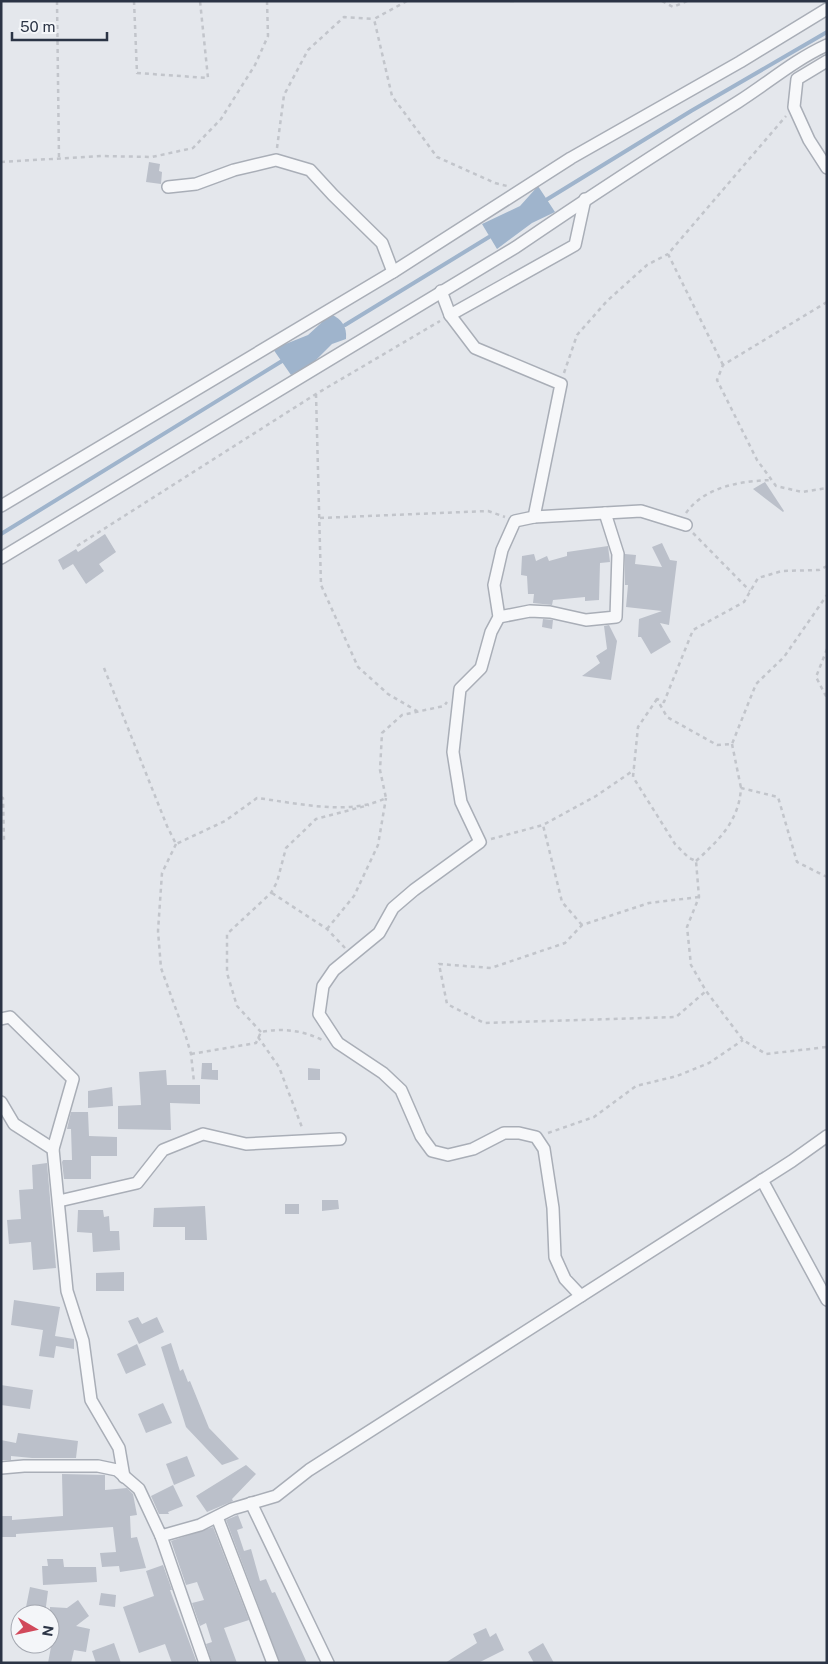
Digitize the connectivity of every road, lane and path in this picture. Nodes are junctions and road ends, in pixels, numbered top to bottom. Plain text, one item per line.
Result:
1 (57, 1) edge
2 (134, 1) edge
3 (200, 1) edge
4 (267, 1) edge
5 (407, 1) edge
6 (510, 1) edge
7 (516, 1) edge
8 (662, 1) edge
9 (687, 1) edge
10 (827, 9) edge
11 (374, 19) junction
12 (827, 45) edge
13 (827, 61) edge
14 (782, 71) junction
15 (797, 79) junction
16 (794, 107) junction
17 (59, 159) junction
18 (276, 160) junction
19 (1, 162) edge
20 (827, 168) edge
21 (168, 187) dead end
22 (521, 190) junction
23 (585, 199) junction
24 (668, 254) junction
25 (393, 272) junction
26 (441, 291) junction
27 (827, 302) edge
28 (450, 315) junction
29 (723, 365) junction
30 (561, 384) junction
31 (316, 394) junction
32 (772, 480) junction
33 (827, 488) edge
34 (1, 506) edge
35 (605, 513) junction
36 (534, 517) junction
37 (320, 518) junction
38 (515, 521) junction
39 (686, 525) junction
40 (77, 546) dead end
41 (1, 558) edge
42 (827, 566) edge
43 (750, 591) junction
44 (827, 595) edge
45 (499, 617) junction
46 (827, 649) edge
47 (104, 668) dead end
48 (460, 689) junction
49 (827, 698) edge
50 (657, 699) junction
51 (418, 712) junction
52 (732, 744) junction
53 (634, 770) junction
54 (741, 788) junction
55 (1, 797) edge
56 (386, 798) junction
57 (375, 804) junction
58 (543, 825) junction
59 (1, 840) edge
60 (480, 842) junction
61 (176, 844) junction
62 (696, 861) junction
63 (827, 877) edge
64 (271, 893) junction
65 (699, 897) junction
66 (582, 925) junction
67 (327, 929) junction
68 (353, 956) junction
69 (706, 991) junction
70 (1, 1018) edge
71 (260, 1032) junction
72 (333, 1036) junction
73 (258, 1037) junction
74 (743, 1040) junction
75 (827, 1047) edge
76 (191, 1054) junction
77 (194, 1082) dead end
78 (1, 1102) edge
79 (827, 1136) edge
80 (340, 1140) dead end
81 (307, 1141) junction
82 (541, 1145) junction
83 (54, 1149) junction
84 (762, 1180) junction
85 (59, 1201) junction
86 (581, 1296) junction
87 (827, 1300) edge
88 (1, 1468) edge
89 (124, 1477) junction
90 (251, 1504) junction
91 (217, 1517) junction
92 (161, 1536) junction
93 (205, 1663) edge
94 (273, 1663) edge
95 (328, 1663) edge

1 - 17 path
2 - 3 path
4 - 17 path
5 - 11 path
6 - 7 path
8 - 9 path
10 - 22 street
11 - 18 path
11 - 22 path
12 - 14 street
13 - 15 street
14 - 15 street
14 - 23 street
15 - 16 street
16 - 20 street
16 - 24 path
17 - 19 path
18 - 21 street
18 - 25 street
22 - 25 street
23 - 26 street
23 - 28 street
24 - 29 path
24 - 30 path
25 - 34 street
26 - 28 street
26 - 41 street
27 - 29 path
28 - 30 street
28 - 31 path
29 - 32 path
30 - 36 street
31 - 37 path
31 - 40 path
32 - 33 path
32 - 39 path
35 - 36 street
35 - 39 street
35 - 45 street
36 - 38 street
37 - 38 path
37 - 51 path
38 - 45 street
39 - 43 path
42 - 43 path
43 - 50 path
44 - 52 path
45 - 48 street
46 - 49 path
47 - 61 path
48 - 51 path
48 - 60 street
50 - 52 path
50 - 53 path
51 - 56 path
52 - 54 path
53 - 58 path
53 - 62 path
54 - 62 path
54 - 63 path
55 - 59 path
56 - 57 path
56 - 67 path
57 - 61 path
57 - 64 path
58 - 60 path
58 - 66 path
60 - 68 street
61 - 76 path
62 - 65 path
64 - 67 path
64 - 71 path
65 - 66 path
65 - 69 path
66 - 69 path
67 - 68 path
68 - 72 street
69 - 74 path
70 - 83 street
71 - 72 path
71 - 73 path
72 - 82 street
73 - 76 path
73 - 81 path
74 - 75 path
74 - 82 path
76 - 77 path
78 - 83 street
79 - 84 street
80 - 81 street
81 - 85 street
82 - 86 street
83 - 85 street
84 - 86 street
84 - 87 street
85 - 89 street
86 - 90 street
88 - 89 street
89 - 92 street
90 - 91 street
90 - 95 street
91 - 92 street
91 - 94 street
92 - 93 street

